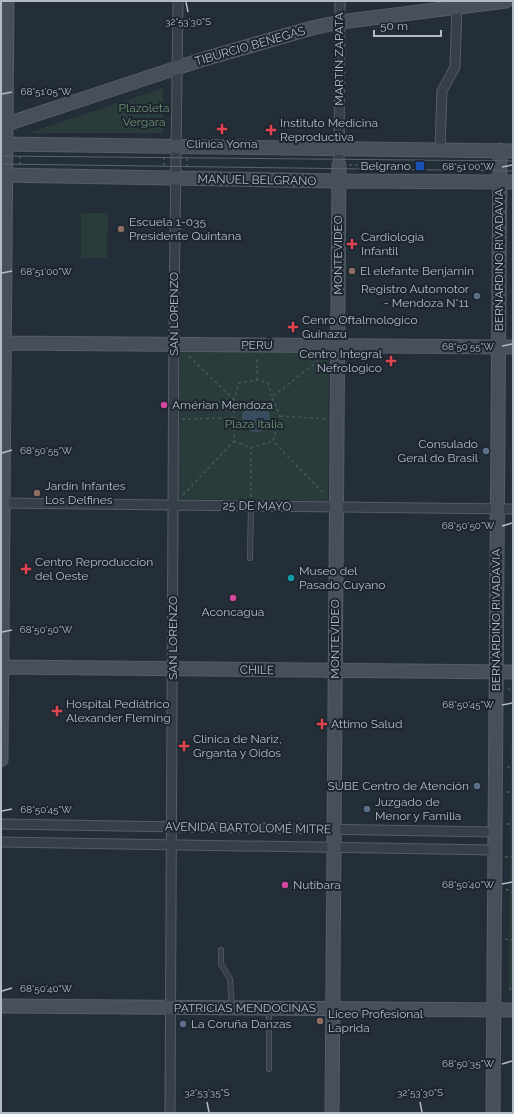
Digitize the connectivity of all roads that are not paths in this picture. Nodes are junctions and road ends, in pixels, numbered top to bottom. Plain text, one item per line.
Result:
1 (7, 1) edge
2 (178, 1) edge
3 (340, 1) edge
4 (502, 1) edge
5 (457, 7) junction
6 (340, 22) junction
7 (178, 68) junction
8 (3, 126) edge
9 (3, 144) edge
10 (176, 146) junction
11 (339, 148) junction
12 (440, 150) junction
13 (500, 150) junction
14 (513, 151) edge
15 (344, 165) joint
16 (3, 175) edge
17 (175, 178) junction
18 (338, 181) junction
19 (499, 182) junction
20 (513, 182) edge
21 (2, 343) edge
22 (174, 344) junction
23 (337, 346) junction
24 (498, 347) junction
25 (513, 347) edge
26 (2, 375) edge
27 (2, 503) edge
28 (173, 505) junction
29 (251, 506) junction
30 (336, 507) junction
31 (497, 509) junction
32 (513, 509) edge
33 (250, 558) dead end
34 (2, 619) edge
35 (2, 667) edge
36 (172, 669) junction
37 (335, 671) junction
38 (496, 672) junction
39 (513, 672) edge
40 (1, 760) edge
41 (1, 824) edge
42 (171, 827) junction
43 (334, 830) junction
44 (495, 832) junction
45 (1, 842) edge
46 (171, 845) junction
47 (334, 848) junction
48 (495, 850) junction
49 (221, 950) dead end
50 (1, 1006) edge
51 (170, 1007) junction
52 (232, 1008) junction
53 (269, 1008) junction
54 (333, 1009) junction
55 (494, 1010) junction
56 (513, 1010) edge
57 (269, 1069) dead end
58 (170, 1113) edge
59 (332, 1113) edge
60 (493, 1113) edge

1 - 8 street
2 - 7 street, SAN LORENZO
3 - 6 street, MARTÍN ZAPATA
4 - 5 street, TIBURCIO BENEGAS
5 - 6 street, TIBURCIO BENEGAS
5 - 12 street
6 - 7 street, TIBURCIO BENEGAS
6 - 11 street, MARTÍN ZAPATA
7 - 8 street, TIBURCIO BENEGAS
7 - 10 street, SAN LORENZO
8 - 9 street
9 - 10 street
9 - 16 street
10 - 11 street
10 - 17 street, SAN LORENZO
11 - 12 street
11 - 15 street, MARTÍN ZAPATA
12 - 13 street
13 - 14 street
13 - 19 street, BERNARDINO RIVADAVIA
15 - 18 street, MONTEVIDEO
16 - 17 street, MANUEL BELGRANO
16 - 21 street
17 - 18 street, MANUEL BELGRANO
17 - 22 street, SAN LORENZO
18 - 19 street, MANUEL BELGRANO
18 - 23 street, MONTEVIDEO
19 - 20 street, MANUEL BELGRANO
19 - 24 street, BERNARDINO RIVADAVIA
21 - 22 street, PERÚ
21 - 26 street
22 - 23 street, PERÚ
22 - 28 street, SAN LORENZO
23 - 24 street, PERÚ
23 - 30 street, MONTEVIDEO
24 - 25 street, PERÚ
24 - 31 street, BERNARDINO RIVADAVIA
26 - 27 street
27 - 28 street, 25 DE MAYO
27 - 34 street
28 - 29 street, 25 DE MAYO
28 - 36 street, SAN LORENZO
29 - 30 street, 25 DE MAYO
29 - 33 lane
30 - 31 street, 25 DE MAYO
30 - 37 street, MONTEVIDEO
31 - 32 street, 25 DE MAYO
31 - 38 street, BERNARDINO RIVADAVIA
34 - 35 street
35 - 36 street, CHILE
35 - 40 street
36 - 37 street, CHILE
36 - 42 street, SAN LORENZO
37 - 38 street, CHILE
37 - 43 street, MONTEVIDEO
38 - 39 street, CHILE
38 - 44 street, BERNARDINO RIVADAVIA
41 - 42 street, AVENIDA BARTOLOMÉ MITRE
42 - 43 street, AVENIDA BARTOLOMÉ MITRE
42 - 46 street, SAN LORENZO
43 - 44 street, AVENIDA BARTOLOMÉ MITRE
43 - 47 street, MONTEVIDEO
44 - 48 street, BERNARDINO RIVADAVIA
45 - 46 street, AVENIDA BARTOLOMÉ MITRE
46 - 47 street, AVENIDA BARTOLOMÉ MITRE
46 - 51 street, SAN LORENZO
47 - 48 street, AVENIDA BARTOLOMÉ MITRE
47 - 54 street, MONTEVIDEO
48 - 55 street, BERNARDINO RIVADAVIA
49 - 52 lane
50 - 51 street, PATRICIAS MENDOCINAS
51 - 52 street, PATRICIAS MENDOCINAS
51 - 58 street, SAN LORENZO
52 - 53 street, PATRICIAS MENDOCINAS
53 - 54 street, PATRICIAS MENDOCINAS
53 - 57 lane
54 - 55 street, PATRICIAS MENDOCINAS
54 - 59 street, MONTEVIDEO
55 - 56 street, PATRICIAS MENDOCINAS
55 - 60 street, BERNARDINO RIVADAVIA

